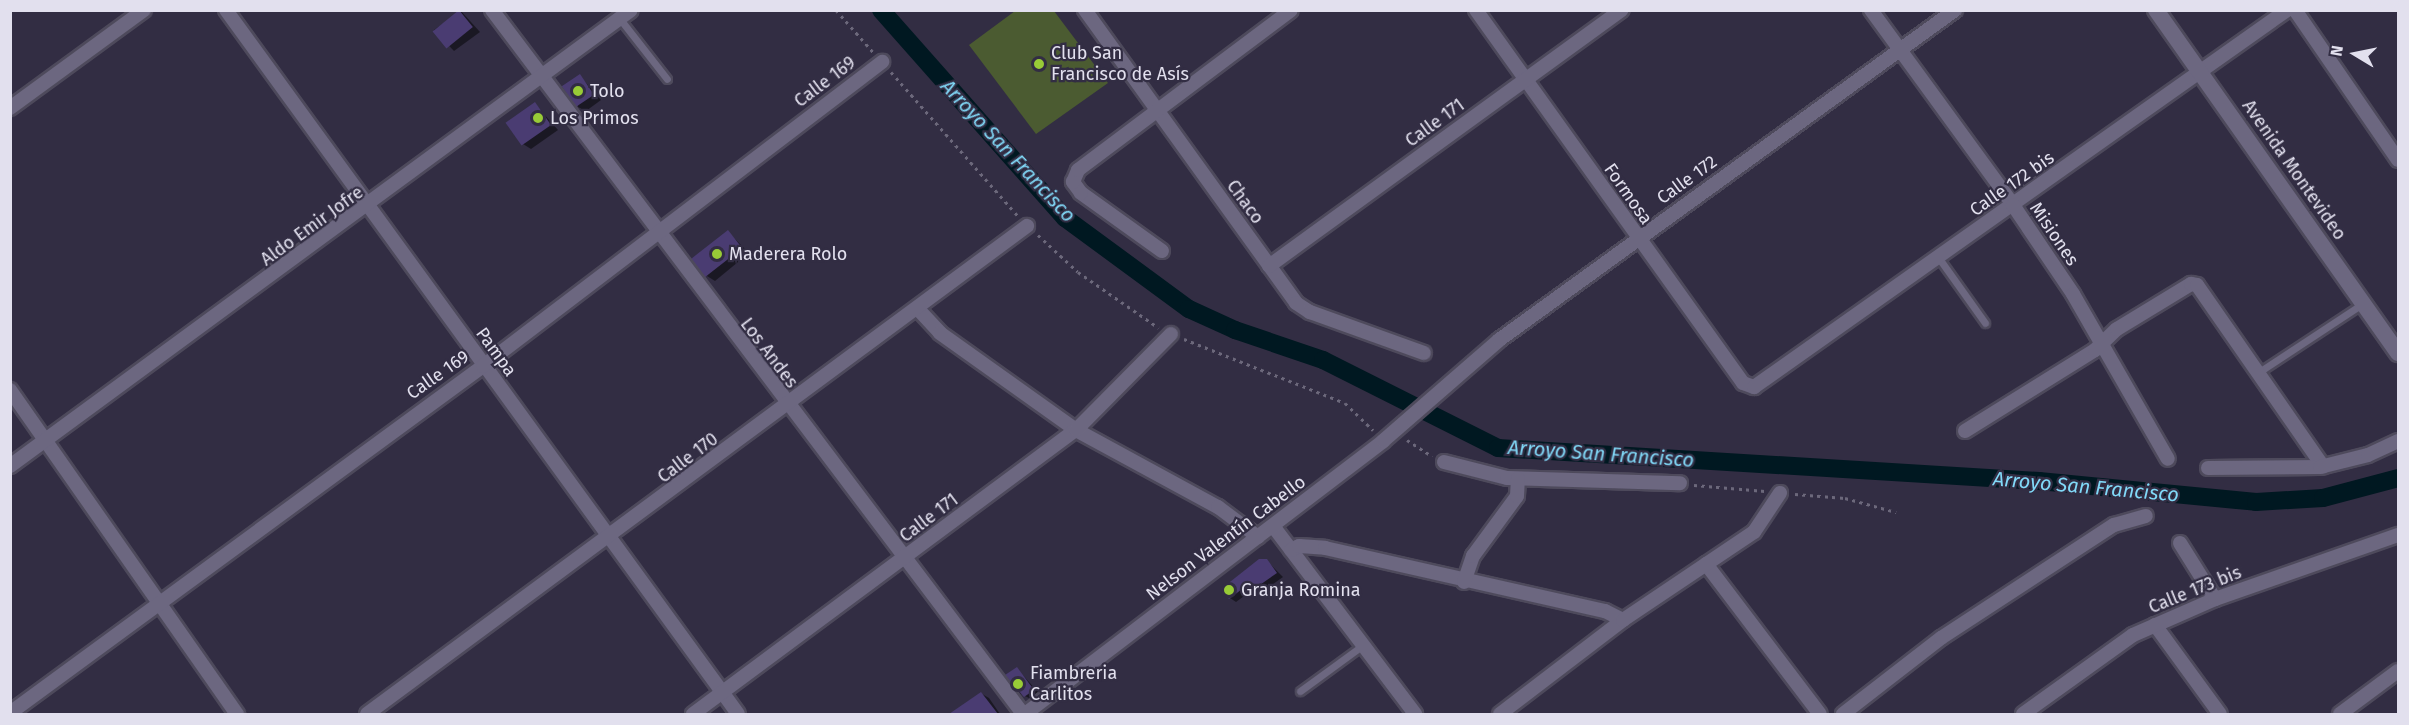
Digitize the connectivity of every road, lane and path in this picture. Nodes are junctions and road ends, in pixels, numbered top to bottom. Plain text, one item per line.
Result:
1 (144, 10) edge
2 (226, 10) edge
3 (492, 10) edge
4 (836, 10) edge
5 (1084, 10) edge
6 (1291, 10) edge
7 (1476, 10) edge
8 (1622, 10) edge
9 (1871, 10) edge
10 (1955, 10) edge
11 (2156, 10) edge
12 (2287, 10) edge
13 (2295, 10) edge
14 (626, 15) edge
15 (1899, 50) junction
16 (882, 62) junction
17 (2202, 74) junction
18 (542, 79) junction
19 (667, 79) dead end
20 (1527, 79) junction
21 (10, 108) edge
22 (1154, 109) junction
23 (2398, 160) edge
24 (2013, 205) junction
25 (368, 207) junction
26 (1027, 226) junction
27 (656, 232) junction
28 (1637, 238) junction
29 (1162, 252) dead end
30 (1938, 257) junction
31 (1269, 266) junction
32 (2364, 302) junction
33 (917, 308) junction
34 (1985, 323) dead end
35 (1172, 334) junction
36 (2104, 342) junction
37 (1424, 352) dead end
38 (2398, 353) edge
39 (483, 366) junction
40 (2259, 372) junction
41 (1445, 385) joint
42 (1758, 387) joint
43 (10, 390) edge
44 (786, 406) junction
45 (1076, 430) junction
46 (1965, 431) dead end
47 (45, 441) junction
48 (1383, 441) junction
49 (2398, 441) edge
50 (2168, 459) dead end
51 (1444, 462) joint
52 (10, 466) edge
53 (2323, 466) junction
54 (2208, 468) dead end
55 (1518, 479) junction
56 (1680, 483) dead end
57 (1780, 493) dead end
58 (2146, 516) dead end
59 (1273, 526) junction
60 (2398, 535) edge
61 (612, 537) junction
62 (1258, 537) junction
63 (2180, 543) dead end
64 (1291, 550) junction
65 (906, 558) junction
66 (1706, 564) junction
67 (1464, 582) junction
68 (2215, 599) junction
69 (160, 602) junction
70 (1623, 620) junction
71 (2155, 625) junction
72 (1363, 645) junction
73 (2398, 671) edge
74 (1300, 691) dead end
75 (723, 693) junction
76 (10, 713) edge
77 (237, 714) edge
78 (367, 714) edge
79 (693, 714) edge
80 (738, 714) edge
81 (1024, 714) edge
82 (1415, 714) edge
83 (1500, 714) edge
84 (1820, 714) edge
85 (1843, 714) edge
86 (2024, 714) edge
87 (2220, 714) edge
88 (2340, 714) edge

1 - 21 street
2 - 25 street, Pampa
3 - 18 street, Los Andes
4 - 16 path
5 - 22 street, Chaco
6 - 22 street
7 - 20 street, Formosa
8 - 20 street, Calle 171
9 - 15 street, Misiones
10 - 15 street, Calle 172
11 - 17 street, Avenida Montevideo
12 - 17 street, Calle 172 bis
13 - 23 street
14 - 18 street, Aldo Emir Jofre
14 - 19 lane
15 - 24 street, Misiones
15 - 28 street, Calle 172
16 - 26 path
16 - 27 street, Calle 169
17 - 24 street, Calle 172 bis
17 - 32 street, Avenida Montevideo
18 - 25 street, Aldo Emir Jofre
18 - 27 street, Los Andes
20 - 28 street, Formosa
20 - 31 street, Calle 171
22 - 29 street
22 - 31 street, Chaco
24 - 30 street, Calle 172 bis
24 - 36 street, Misiones
25 - 39 street, Pampa
25 - 47 street, Aldo Emir Jofre
26 - 33 street, Calle 170
26 - 35 path
27 - 39 street, Calle 169
27 - 44 street, Los Andes
28 - 41 street, Calle 172
28 - 42 street, Formosa
30 - 34 lane
30 - 42 street, Calle 172 bis
31 - 37 street, Chaco
32 - 38 street, Avenida Montevideo
32 - 40 lane
33 - 44 street, Calle 170
33 - 45 street
35 - 45 street, Calle 171
35 - 48 path
36 - 40 street
36 - 46 street
36 - 50 street, Misiones
39 - 61 street, Pampa
39 - 69 street, Calle 169
40 - 53 street
41 - 48 street, Nelson Valentín Cabello
43 - 47 street
44 - 61 street, Calle 170
44 - 65 street, Los Andes
45 - 62 street
45 - 65 street, Calle 171
47 - 52 street, Aldo Emir Jofre
47 - 69 street
48 - 51 path
48 - 59 street, Nelson Valentín Cabello
49 - 53 street
51 - 55 street
53 - 54 street
55 - 56 street
55 - 67 street
57 - 66 street
58 - 85 street
59 - 62 street, Nelson Valentín Cabello
59 - 64 street
60 - 68 street, Calle 173 bis
61 - 75 street, Pampa
61 - 78 street, Calle 170
62 - 81 street, Nelson Valentín Cabello
63 - 68 street
64 - 67 street
64 - 72 street
65 - 75 street, Calle 171
65 - 81 street, Los Andes
66 - 70 street
66 - 84 street
67 - 70 street
68 - 71 street, Calle 173 bis
69 - 76 street, Calle 169
69 - 77 street
70 - 83 street
71 - 86 street, Calle 173 bis
71 - 87 street
72 - 74 lane
72 - 82 street
73 - 88 street
75 - 79 street, Calle 171
75 - 80 street, Pampa

